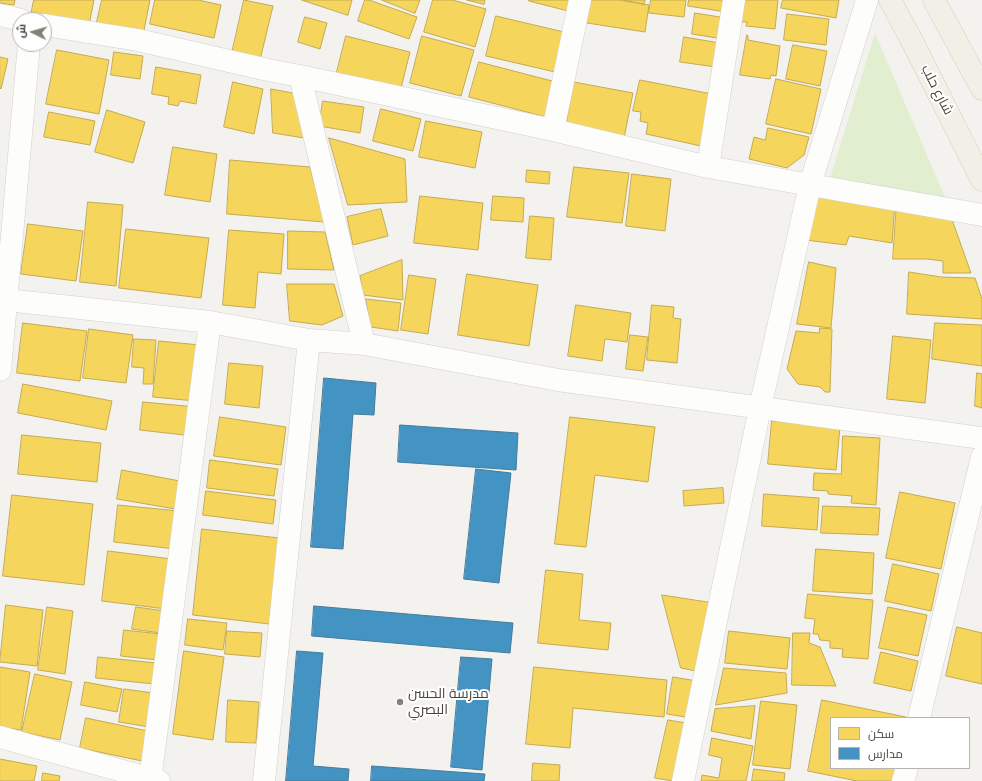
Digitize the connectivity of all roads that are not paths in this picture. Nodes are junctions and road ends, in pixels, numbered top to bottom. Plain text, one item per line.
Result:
1 (580, 0) edge
2 (734, 0) edge
3 (867, 0) edge
4 (890, 0) edge
5 (934, 0) edge
6 (0, 15) edge
7 (12, 18) edge
8 (52, 25) edge
9 (28, 52) edge
10 (300, 76) junction
11 (982, 89) edge
12 (553, 130) junction
13 (708, 168) junction
14 (982, 180) edge
15 (810, 184) junction
16 (982, 215) edge
17 (2, 300) edge
18 (210, 322) junction
19 (309, 340) junction
20 (364, 344) junction
21 (0, 370) edge
22 (760, 408) junction
23 (982, 438) edge
24 (982, 457) edge
25 (919, 717) edge
26 (0, 737) edge
27 (907, 769) edge
28 (153, 780) edge
29 (264, 781) edge
30 (683, 781) edge
31 (904, 781) edge

1 - 12 street
2 - 13 street
3 - 15 street
4 - 14 main road, شارع حلب
5 - 11 main road
6 - 7 street
8 - 10 street
9 - 17 street
10 - 12 street
10 - 20 street
12 - 13 street
13 - 15 street
15 - 16 street
15 - 22 street
17 - 18 street
17 - 21 street
18 - 19 street
18 - 28 street
19 - 20 street
19 - 29 street
20 - 22 street
22 - 23 street
22 - 30 street
24 - 25 street
26 - 28 street
27 - 31 street

